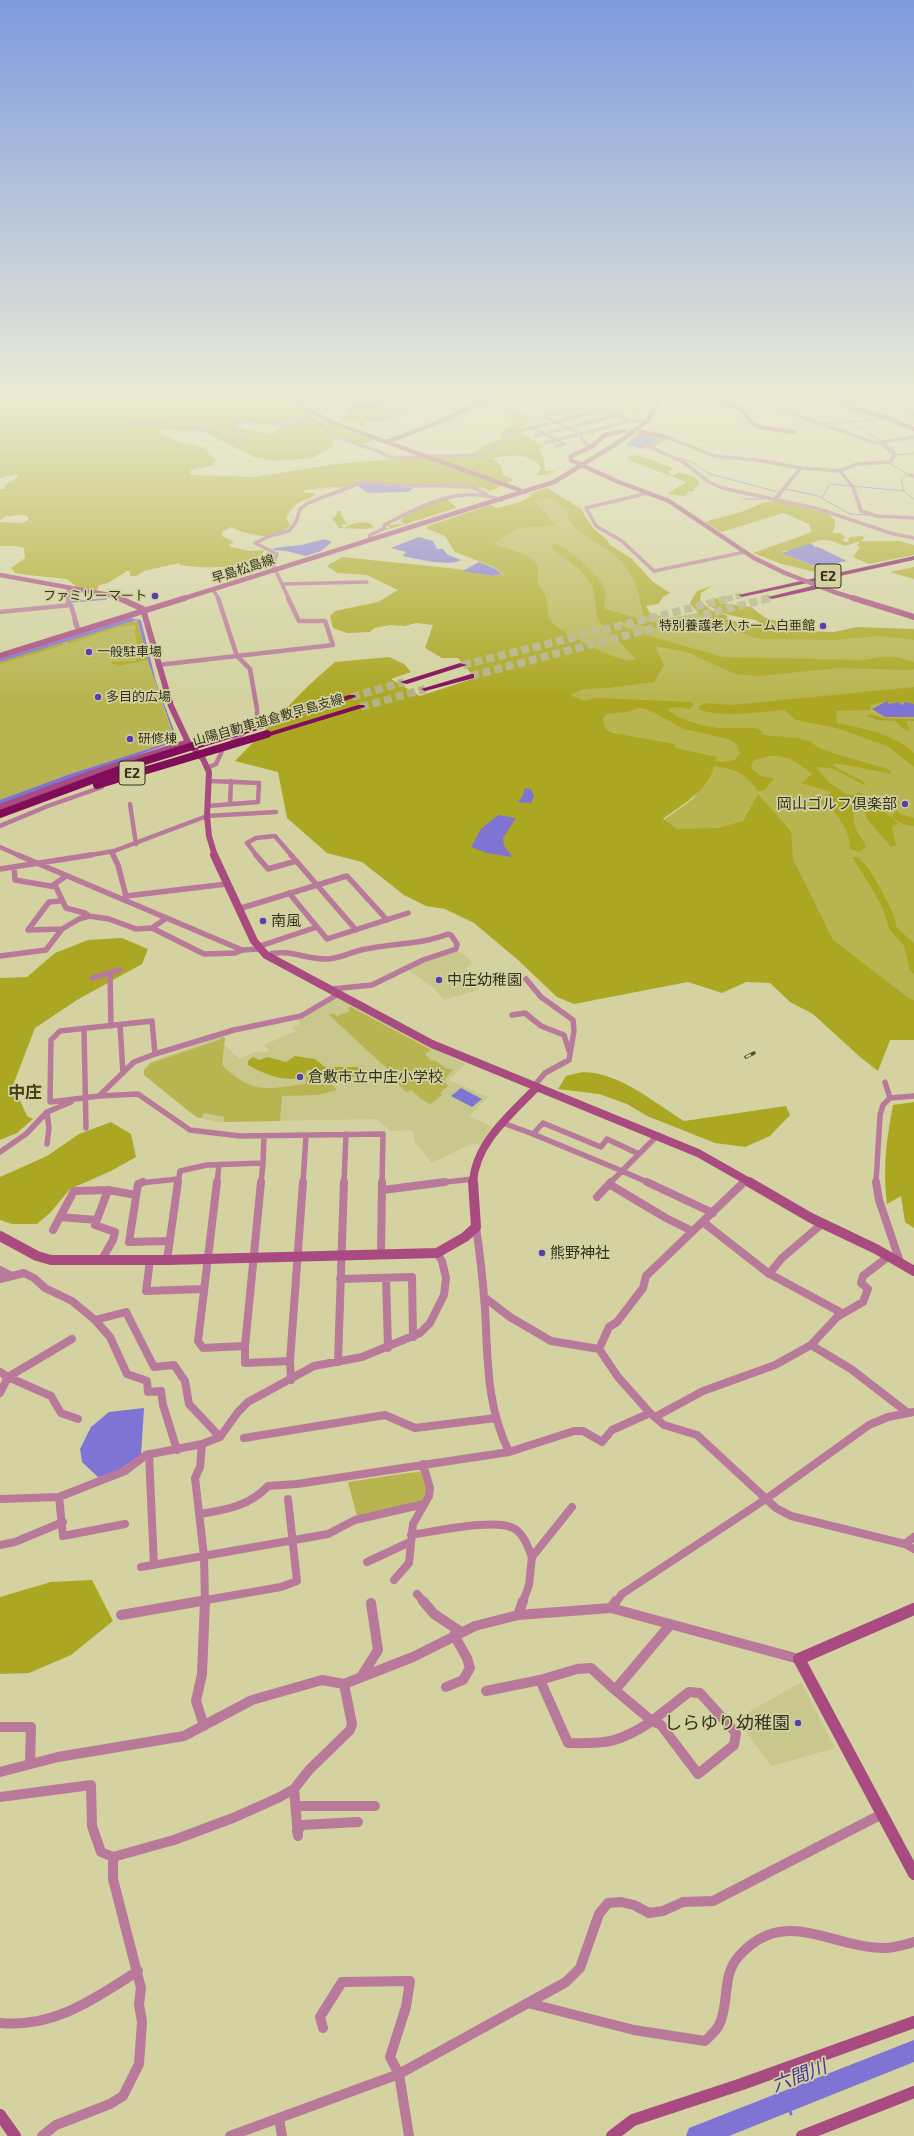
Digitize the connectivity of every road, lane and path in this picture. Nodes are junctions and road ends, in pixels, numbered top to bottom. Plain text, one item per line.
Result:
1 (323, 497) edge
2 (447, 497) edge
3 (493, 497) edge
4 (506, 497) edge
5 (633, 497) edge
6 (657, 497) edge
7 (759, 497) edge
8 (777, 497) edge
9 (856, 497) edge
10 (499, 499) junction
11 (774, 500) junction
12 (914, 518) edge
13 (370, 538) junction
14 (914, 538) edge
15 (745, 552) junction
16 (914, 558) edge
17 (914, 564) edge
18 (275, 568) junction
19 (0, 575) edge
20 (8, 576) junction
21 (0, 578) edge
22 (367, 582) dead end
23 (283, 584) junction
24 (70, 588) junction
25 (212, 590) junction
26 (742, 594) tunnel mouth
27 (772, 597) tunnel mouth
28 (69, 604) junction
29 (143, 610) junction
30 (0, 612) edge
31 (914, 617) edge
32 (78, 629) junction
33 (0, 655) edge
34 (237, 656) junction
35 (158, 664) junction
36 (463, 666) tunnel mouth
37 (471, 676) tunnel mouth
38 (404, 682) tunnel mouth
39 (425, 689) tunnel mouth
40 (352, 697) tunnel mouth
41 (361, 707) tunnel mouth
42 (257, 723) junction
43 (188, 743) junction
44 (222, 751) junction
45 (201, 757) junction
46 (207, 768) junction
47 (95, 772) junction
48 (210, 781) junction
49 (231, 782) junction
50 (102, 787) junction
51 (130, 804) dead end
52 (230, 804) junction
53 (207, 806) junction
54 (0, 807) edge
55 (276, 812) dead end
56 (0, 814) edge
57 (207, 816) junction
58 (0, 820) edge
59 (0, 826) edge
60 (136, 844) junction
61 (0, 847) edge
62 (112, 852) junction
63 (296, 861) junction
64 (38, 863) junction
65 (14, 867) junction
66 (0, 869) edge
67 (66, 876) junction
68 (226, 884) junction
69 (317, 885) junction
70 (52, 886) junction
71 (289, 894) junction
72 (124, 898) junction
73 (60, 901) junction
74 (238, 909) junction
75 (408, 913) dead end
76 (88, 916) junction
77 (165, 918) junction
78 (387, 920) junction
79 (317, 927) junction
80 (152, 928) junction
81 (62, 929) junction
82 (356, 930) junction
83 (258, 948) junction
84 (242, 950) junction
85 (266, 955) junction
86 (0, 956) edge
87 (120, 970) dead end
88 (110, 973) junction
89 (92, 978) dead end
90 (526, 979) dead end
91 (332, 989) junction
92 (340, 993) junction
93 (512, 1015) dead end
94 (120, 1025) junction
95 (111, 1026) junction
96 (84, 1029) junction
97 (569, 1051) junction
98 (155, 1054) junction
99 (123, 1073) junction
100 (885, 1082) dead end
101 (536, 1086) junction
102 (99, 1096) junction
103 (914, 1096) edge
104 (78, 1098) junction
105 (86, 1098) junction
106 (890, 1098) junction
107 (47, 1112) junction
108 (503, 1123) junction
109 (86, 1128) dead end
110 (346, 1134) junction
111 (533, 1134) junction
112 (306, 1135) junction
113 (264, 1136) junction
114 (658, 1136) junction
115 (47, 1144) dead end
116 (0, 1152) edge
117 (639, 1154) junction
118 (263, 1163) junction
119 (219, 1165) junction
120 (622, 1171) junction
121 (178, 1179) junction
122 (473, 1179) junction
123 (747, 1180) junction
124 (609, 1184) junction
125 (108, 1190) junction
126 (383, 1190) junction
127 (136, 1195) junction
128 (596, 1197) dead end
129 (712, 1213) junction
130 (60, 1217) junction
131 (97, 1220) junction
132 (703, 1222) junction
133 (823, 1223) junction
134 (476, 1227) junction
135 (53, 1230) dead end
136 (692, 1231) junction
137 (0, 1236) edge
138 (170, 1241) junction
139 (437, 1253) junction
140 (381, 1255) junction
141 (341, 1256) junction
142 (889, 1256) junction
143 (297, 1257) junction
144 (208, 1258) junction
145 (252, 1258) junction
146 (102, 1259) junction
147 (150, 1260) junction
148 (167, 1260) junction
149 (900, 1262) junction
150 (0, 1270) edge
151 (914, 1271) edge
152 (769, 1274) junction
153 (12, 1276) junction
154 (386, 1278) junction
155 (0, 1279) edge
156 (340, 1279) junction
157 (204, 1290) junction
158 (484, 1297) junction
159 (842, 1313) junction
160 (95, 1320) junction
161 (413, 1337) junction
162 (72, 1339) dead end
163 (811, 1345) junction
164 (245, 1346) junction
165 (388, 1348) junction
166 (599, 1349) junction
167 (290, 1361) junction
168 (338, 1362) junction
169 (0, 1372) edge
170 (8, 1378) junction
171 (291, 1380) junction
172 (0, 1393) edge
173 (911, 1413) edge
174 (652, 1415) junction
175 (496, 1418) junction
176 (78, 1419) dead end
177 (220, 1437) junction
178 (244, 1438) dead end
179 (202, 1444) junction
180 (177, 1450) junction
181 (510, 1452) junction
182 (149, 1454) junction
183 (423, 1464) junction
184 (59, 1497) junction
185 (0, 1499) edge
186 (288, 1499) dead end
187 (766, 1499) junction
188 (424, 1504) junction
189 (572, 1507) dead end
190 (200, 1514) junction
191 (63, 1522) junction
192 (125, 1524) dead end
193 (914, 1537) edge
194 (411, 1538) junction
195 (293, 1540) junction
196 (905, 1544) junction
197 (0, 1545) edge
198 (914, 1549) edge
199 (204, 1556) junction
200 (532, 1557) junction
201 (367, 1562) dead end
202 (154, 1565) junction
203 (141, 1567) dead end
204 (394, 1580) dead end
205 (417, 1594) dead end
206 (204, 1602) junction
207 (371, 1603) dead end
208 (611, 1608) junction
209 (914, 1609) edge
210 (121, 1615) dead end
211 (518, 1615) junction
212 (670, 1625) junction
213 (458, 1633) junction
214 (799, 1659) junction
215 (361, 1677) junction
216 (540, 1680) junction
217 (344, 1684) junction
218 (446, 1687) dead end
219 (615, 1690) junction
220 (486, 1691) dead end
221 (650, 1720) junction
222 (204, 1726) junction
223 (0, 1727) edge
224 (30, 1764) junction
225 (0, 1772) edge
226 (294, 1789) junction
227 (0, 1797) edge
228 (296, 1806) junction
229 (375, 1806) dead end
230 (882, 1814) junction
231 (358, 1822) dead end
232 (113, 1856) junction
233 (914, 1874) edge
234 (914, 1942) edge
235 (138, 1971) junction
236 (528, 2003) junction
237 (914, 2022) edge
238 (0, 2023) edge
239 (323, 2028) dead end
240 (399, 2074) junction
241 (914, 2092) edge
242 (0, 2115) edge
243 (279, 2118) junction
244 (15, 2136) edge
245 (42, 2136) edge
246 (230, 2136) edge
247 (282, 2136) edge
248 (409, 2136) edge
249 (612, 2136) edge
250 (802, 2136) edge

1 - 18 street
2 - 13 street
3 - 10 street
4 - 10 street, 早島松島線
5 - 15 street
6 - 15 street
7 - 11 street
8 - 11 street
9 - 12 street
10 - 13 street, 早島松島線
10 - 18 street, 早島松島線
11 - 14 street
13 - 18 street, 早島松島線
15 - 31 street, bridge
16 - 26 highway, E2
17 - 27 highway, E2
18 - 23 street
18 - 25 street, 早島松島線
18 - 29 street, 早島松島線
19 - 20 street
20 - 21 street
20 - 24 street
22 - 23 street
23 - 34 street
24 - 28 street
24 - 29 street
25 - 29 street, 早島松島線
25 - 34 street
28 - 30 street
28 - 32 street
29 - 32 street, 早島松島線
29 - 33 street, 早島松島線
29 - 35 street
32 - 33 street, 早島松島線
34 - 35 street
34 - 42 street
35 - 43 street
36 - 38 highway
37 - 39 highway
40 - 56 highway, 山陽自動車道倉敷早島支線 / E2, bridge
41 - 58 highway, 山陽自動車道倉敷早島支線 / E2, bridge
42 - 43 street
42 - 44 street
43 - 45 street
43 - 47 street
44 - 45 street
44 - 46 street
45 - 46 street
45 - 50 street
46 - 48 street
47 - 50 street
47 - 54 street
48 - 49 street
48 - 53 street
49 - 52 street
49 - 52 street
50 - 59 street
51 - 60 street
52 - 53 street
53 - 57 street
55 - 57 street
57 - 60 street
57 - 68 street
60 - 62 street
61 - 64 street
62 - 64 street
62 - 72 street
63 - 63 street
63 - 69 street
64 - 65 street
64 - 67 street
65 - 66 street
65 - 70 street
67 - 70 street
67 - 72 street
68 - 72 street
68 - 74 street
69 - 71 street
69 - 78 street
69 - 82 street
70 - 73 street
71 - 74 street
71 - 79 street
72 - 77 street
73 - 76 street
73 - 81 street
74 - 83 street
75 - 78 street
76 - 80 street
76 - 81 street
77 - 80 street
77 - 84 street
78 - 82 street
79 - 82 street
79 - 83 street
80 - 84 street
81 - 86 street
83 - 84 street
83 - 85 street
85 - 91 street
85 - 91 street
87 - 88 street
88 - 89 street
88 - 95 street
90 - 97 street
91 - 92 street
92 - 98 street
92 - 101 street
93 - 97 street
94 - 95 street
94 - 98 street
94 - 99 street
95 - 96 street
96 - 104 street
96 - 105 street
97 - 101 street
98 - 99 street
99 - 102 street
100 - 106 street
101 - 108 street
101 - 114 street
102 - 105 street
102 - 113 street
103 - 106 street
104 - 105 street
104 - 107 street
105 - 109 street
106 - 149 street
107 - 115 street
107 - 116 street
108 - 111 street
108 - 122 street
110 - 112 street
110 - 126 street
110 - 141 street
111 - 117 street
111 - 120 street
112 - 113 street
112 - 143 street
113 - 118 street
114 - 117 street
114 - 123 street
117 - 120 street
118 - 119 street
118 - 145 street
119 - 121 street
119 - 144 street
120 - 124 street
120 - 129 street
121 - 127 street
121 - 138 street
122 - 126 street
122 - 134 street
123 - 129 street
123 - 133 street
124 - 128 street
124 - 136 street
125 - 127 street
125 - 130 street
125 - 131 street
126 - 140 street
127 - 138 street
129 - 132 street
130 - 131 street
130 - 135 street
131 - 146 street
132 - 136 street
132 - 152 street
133 - 142 street
133 - 152 street
134 - 139 street
134 - 158 street
136 - 166 street
137 - 146 street
138 - 148 street
139 - 140 street
139 - 161 street
140 - 141 street
141 - 143 street
141 - 156 street
142 - 149 street
142 - 159 street
143 - 145 street
143 - 167 street
144 - 145 street
144 - 148 street
144 - 157 street
145 - 164 street
146 - 147 street
147 - 148 street
147 - 157 street
149 - 151 street
150 - 153 street
152 - 159 street
153 - 155 street
153 - 160 street
154 - 156 street
154 - 161 street
154 - 165 street
156 - 168 street
157 - 164 street
158 - 166 street
158 - 175 street
159 - 163 street
160 - 177 street
160 - 180 street
161 - 165 street
162 - 170 street
163 - 173 street
163 - 174 street
164 - 167 street
165 - 168 street
166 - 174 street
167 - 171 street
168 - 171 street
169 - 170 street
170 - 172 street
170 - 176 street
171 - 177 street
173 - 187 street
174 - 181 street
174 - 187 street
175 - 178 street
175 - 181 street
177 - 179 street
179 - 180 street
179 - 190 street
180 - 182 street
181 - 183 street
182 - 184 street
182 - 202 street
183 - 188 street
183 - 190 street
184 - 185 street
184 - 191 street
186 - 195 street
187 - 196 street
187 - 208 street
188 - 194 street
188 - 195 street
189 - 200 street
190 - 199 street
191 - 192 street
191 - 197 street
193 - 196 street
194 - 200 street
194 - 201 street
194 - 204 street
195 - 199 street
195 - 206 street
196 - 198 street
199 - 202 street
199 - 206 street
200 - 211 street
202 - 203 street
205 - 213 street
206 - 210 street
206 - 222 street
207 - 215 street
208 - 211 street
208 - 212 street
209 - 214 street
211 - 213 street
212 - 214 street
212 - 219 street
213 - 215 street
213 - 218 street
214 - 230 street
215 - 217 street
216 - 219 street
216 - 220 street
216 - 221 street
217 - 222 street
217 - 226 street
219 - 221 street
221 - 221 street
222 - 224 street
223 - 224 street
224 - 225 street
226 - 228 street
226 - 232 street
227 - 232 street
228 - 229 street
228 - 231 street
230 - 233 street
230 - 236 street
232 - 235 street
234 - 236 street
235 - 238 street
235 - 245 street
236 - 240 street
237 - 249 street
239 - 240 street
240 - 243 street
240 - 248 street
241 - 250 street
242 - 244 street
243 - 246 street
243 - 247 street

